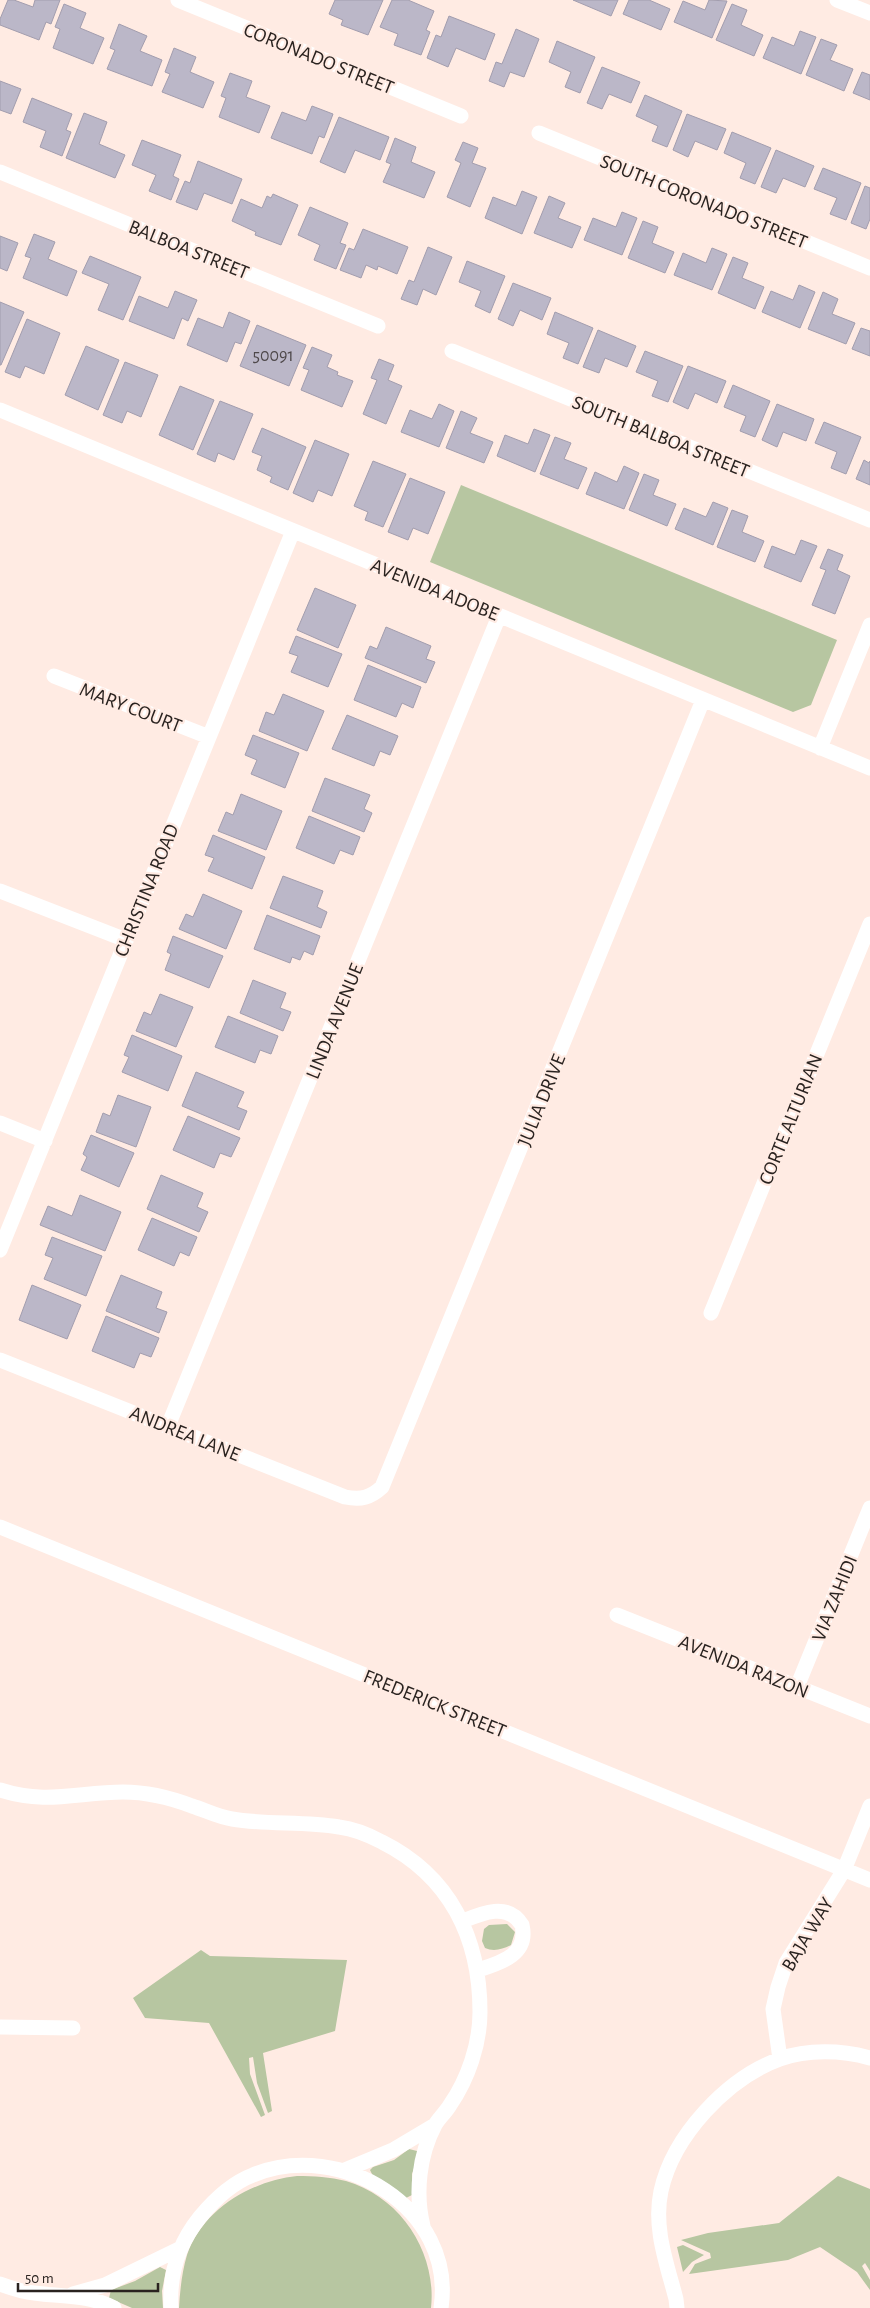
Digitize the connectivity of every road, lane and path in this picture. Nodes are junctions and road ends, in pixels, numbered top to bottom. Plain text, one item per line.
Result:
1 (178, 0) edge
2 (837, 0) edge
3 (870, 13) edge
4 (461, 116) dead end
5 (539, 133) dead end
6 (0, 172) edge
7 (870, 268) edge
8 (378, 326) dead end
9 (452, 351) dead end
10 (0, 410) edge
11 (870, 520) edge
12 (292, 531) junction
13 (499, 616) junction
14 (870, 625) edge
15 (54, 676) dead end
16 (703, 700) junction
17 (209, 737) junction
18 (820, 748) junction
19 (870, 768) edge
20 (0, 891) edge
21 (870, 924) edge
22 (126, 940) junction
23 (0, 1123) edge
24 (45, 1141) junction
25 (0, 1250) edge
26 (711, 1313) dead end
27 (0, 1360) edge
28 (168, 1426) junction
29 (372, 1497) joint
30 (870, 1508) edge
31 (0, 1527) edge
32 (617, 1615) dead end
33 (797, 1687) junction
34 (870, 1716) edge
35 (0, 1790) edge
36 (870, 1806) edge
37 (844, 1870) junction
38 (870, 1880) edge
39 (463, 1922) junction
40 (478, 1970) junction
41 (0, 2027) edge
42 (73, 2028) dead end
43 (870, 2058) edge
44 (780, 2059) junction
45 (435, 2125) junction
46 (345, 2170) junction
47 (423, 2226) junction
48 (179, 2249) junction
49 (0, 2284) edge
50 (72, 2295) junction
51 (114, 2308) edge
52 (171, 2308) edge
53 (442, 2308) edge
54 (677, 2308) edge

1 - 4 street, CORONADO STREET
2 - 3 street
5 - 7 street, SOUTH CORONADO STREET
6 - 8 street, BALBOA STREET
9 - 11 street, SOUTH BALBOA STREET
10 - 12 street, AVENIDA ADOBE
12 - 13 street, AVENIDA ADOBE
12 - 17 street, CHRISTINA ROAD
13 - 16 street, AVENIDA ADOBE
13 - 28 street, LINDA AVENUE
14 - 18 street
15 - 17 street, MARY COURT
16 - 18 street, AVENIDA ADOBE
16 - 29 street, JULIA DRIVE
17 - 22 street, CHRISTINA ROAD
18 - 19 street, AVENIDA ADOBE
20 - 22 street
21 - 26 street, CORTE ALTURIAN
22 - 24 street, CHRISTINA ROAD
23 - 24 street
24 - 25 street, CHRISTINA ROAD
27 - 28 street, ANDREA LANE
28 - 29 street, ANDREA LANE
30 - 33 street, VIA ZAHIDI
31 - 37 street, FREDERICK STREET
32 - 33 street, AVENIDA RAZON
33 - 34 street, AVENIDA RAZON
35 - 39 street
36 - 37 street, BAJA WAY
37 - 38 street, FREDERICK STREET
37 - 44 street, BAJA WAY
39 - 40 street
39 - 40 street
40 - 45 street
41 - 42 street
43 - 44 street
44 - 54 street
45 - 46 street
45 - 47 street
46 - 47 street
46 - 48 street
47 - 53 street
48 - 50 street
48 - 52 street
49 - 50 street
50 - 51 street

